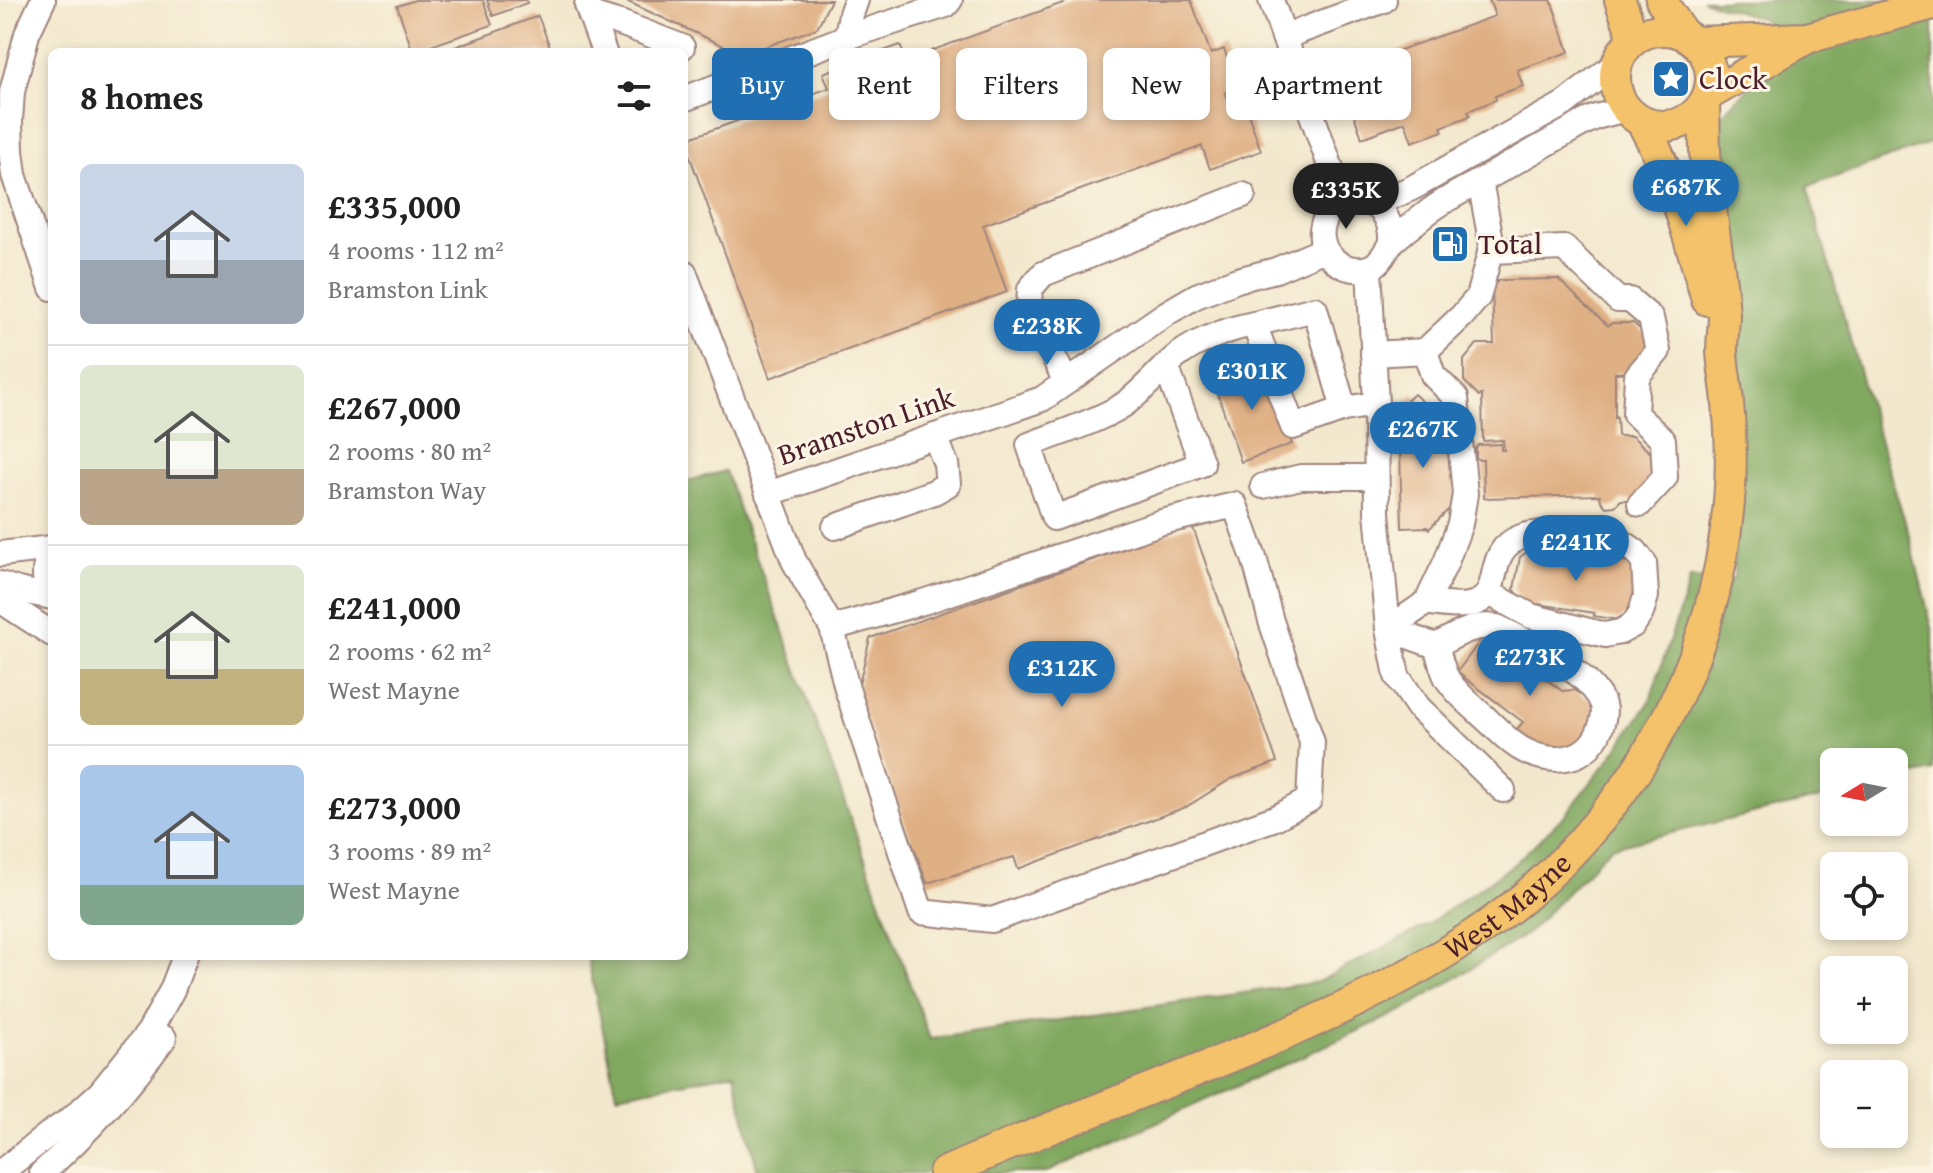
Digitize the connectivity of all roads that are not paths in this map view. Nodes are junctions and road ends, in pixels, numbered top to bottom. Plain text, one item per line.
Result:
1 (43, 0) edge
2 (856, 0) edge
3 (950, 0) edge
4 (1271, 0) edge
5 (1384, 0) edge
6 (1620, 0) edge
7 (1661, 0) edge
8 (1933, 4) edge
9 (588, 7) edge
10 (847, 37) junction
11 (1284, 37) junction
12 (1689, 38) junction
13 (1807, 38) junction
14 (682, 47) dead end
15 (603, 48) edge
16 (1625, 51) junction
17 (8, 71) edge
18 (688, 97) edge
19 (1706, 99) junction
20 (1634, 116) junction
21 (6, 150) edge
22 (1480, 181) junction
23 (10, 189) edge
24 (1243, 195) dead end
25 (1343, 202) junction
26 (1375, 204) junction
27 (1391, 242) junction
28 (1325, 249) junction
29 (1490, 251) junction
30 (1369, 268) junction
31 (48, 279) edge
32 (689, 300) edge
33 (1254, 324) junction
34 (1425, 351) junction
35 (1722, 352) junction
36 (1373, 354) junction
37 (1166, 366) junction
38 (1066, 382) junction
39 (1376, 404) junction
40 (1344, 409) junction
41 (935, 436) junction
42 (1376, 477) junction
43 (1263, 486) dead end
44 (768, 494) junction
45 (1640, 504) dead end
46 (835, 527) dead end
47 (48, 550) edge
48 (0, 554) edge
49 (48, 560) edge
50 (0, 584) edge
51 (48, 585) edge
52 (1489, 593) junction
53 (48, 594) edge
54 (0, 600) edge
55 (1427, 602) junction
56 (832, 628) junction
57 (1388, 629) junction
58 (48, 631) edge
59 (1436, 646) junction
60 (1503, 790) dead end
61 (183, 960) edge
62 (200, 960) edge
63 (0, 1173) edge
64 (42, 1173) edge
65 (944, 1173) edge

1 - 17 street
2 - 10 street
3 - 10 street
4 - 11 street
5 - 11 street
6 - 16 main road
7 - 12 main road
8 - 13 main road
9 - 14 street
9 - 15 street
10 - 18 street
11 - 25 street
12 - 13 main road
12 - 16 main road
12 - 19 main road
13 - 19 main road
16 - 20 main road
16 - 26 street
17 - 21 street
19 - 20 main road
19 - 35 main road, West Mayne
20 - 22 street
20 - 35 main road, West Mayne
21 - 23 street
22 - 27 street
22 - 29 street
23 - 31 street
24 - 38 street
25 - 26 street
25 - 28 street
26 - 27 street
27 - 30 street
28 - 30 street
28 - 38 street, Bramston Link
29 - 34 street
29 - 45 street
30 - 36 street
32 - 44 street
33 - 37 street
33 - 40 street
33 - 40 street
34 - 36 street
34 - 55 street
35 - 65 main road, West Mayne
36 - 39 street
37 - 37 street
38 - 41 street, Bramston Link
39 - 40 street
39 - 42 street
41 - 44 street, Bramston Link
41 - 46 street
42 - 43 street
42 - 57 street
44 - 56 street
47 - 48 street
49 - 51 street
50 - 53 street
52 - 52 street
52 - 55 street
54 - 58 street
55 - 57 street
56 - 56 street
57 - 59 street
57 - 60 street
59 - 59 street
61 - 63 street
62 - 64 street

